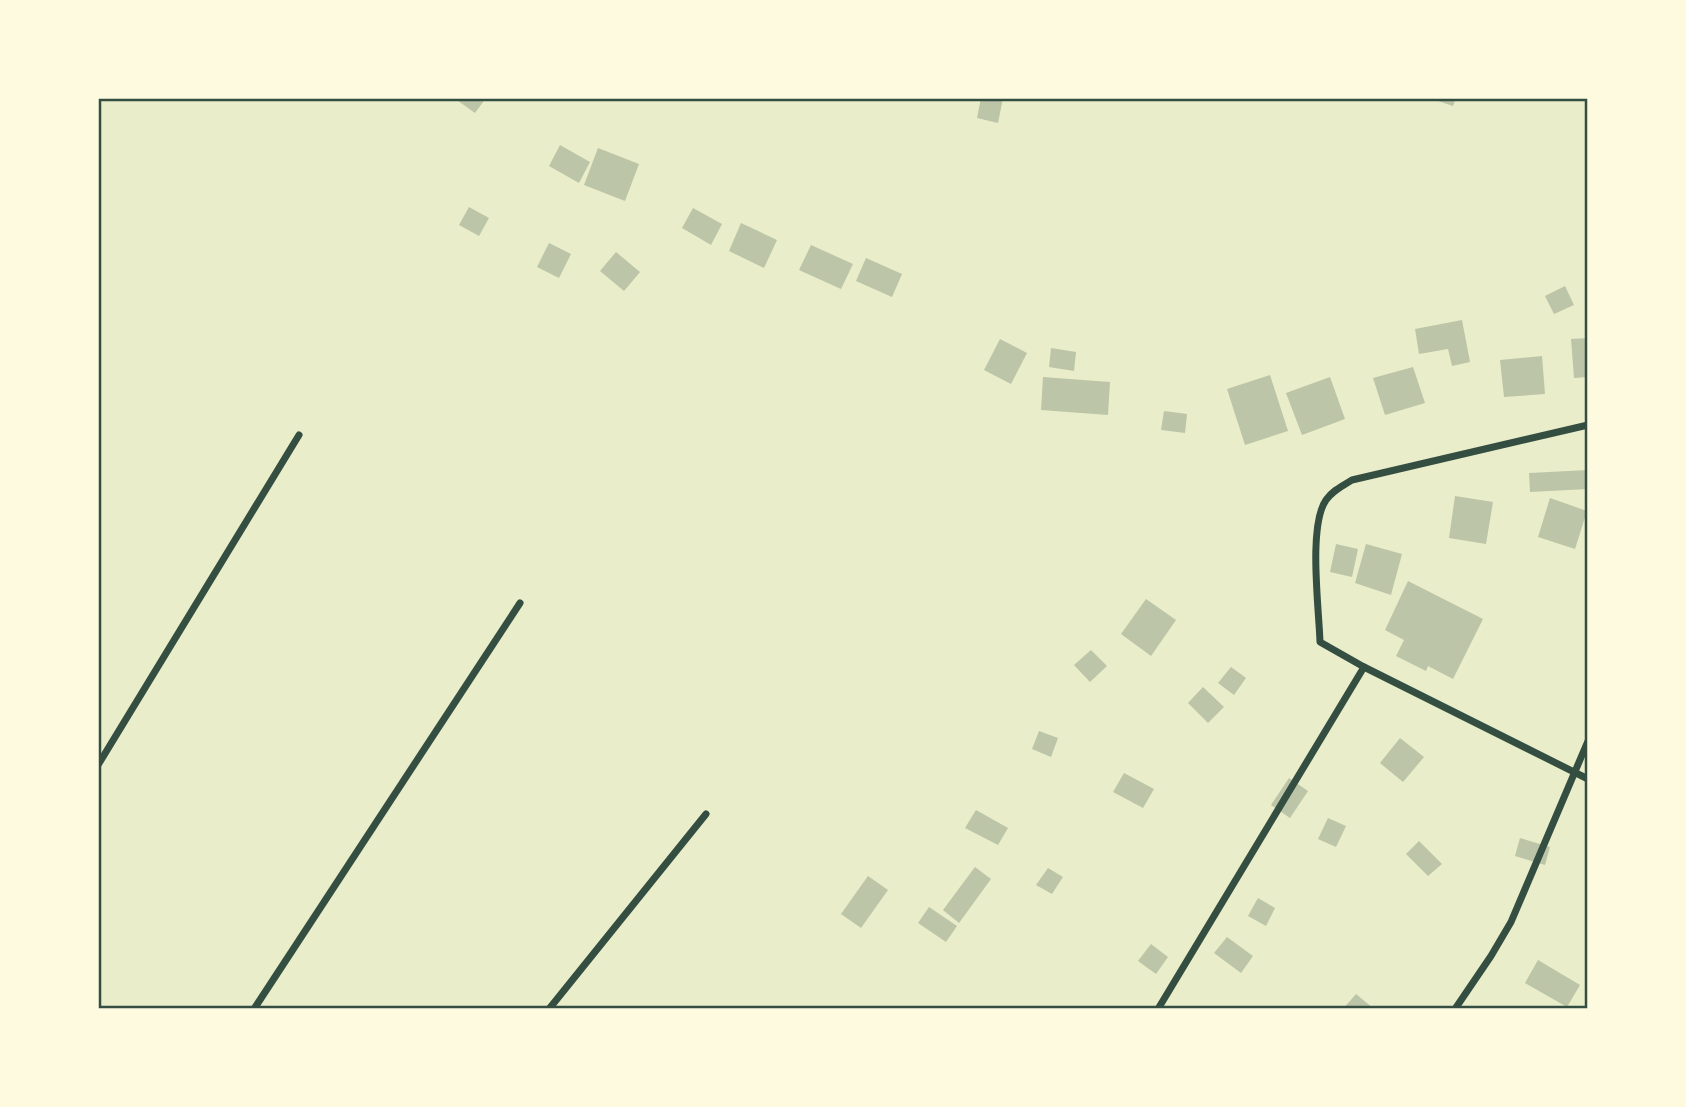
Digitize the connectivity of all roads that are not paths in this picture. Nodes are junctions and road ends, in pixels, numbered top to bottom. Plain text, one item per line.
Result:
1 (1588, 425) edge
2 (299, 435) dead end
3 (520, 603) dead end
4 (1364, 667) junction
5 (1588, 741) edge
6 (98, 765) edge
7 (1576, 773) junction
8 (1588, 779) edge
9 (706, 814) dead end
10 (254, 1009) edge
11 (549, 1009) edge
12 (1157, 1009) edge
13 (1455, 1009) edge

1 - 4 street
2 - 6 street
3 - 10 street
4 - 7 street
4 - 12 street
5 - 7 street
7 - 8 street
7 - 13 street
9 - 11 street

